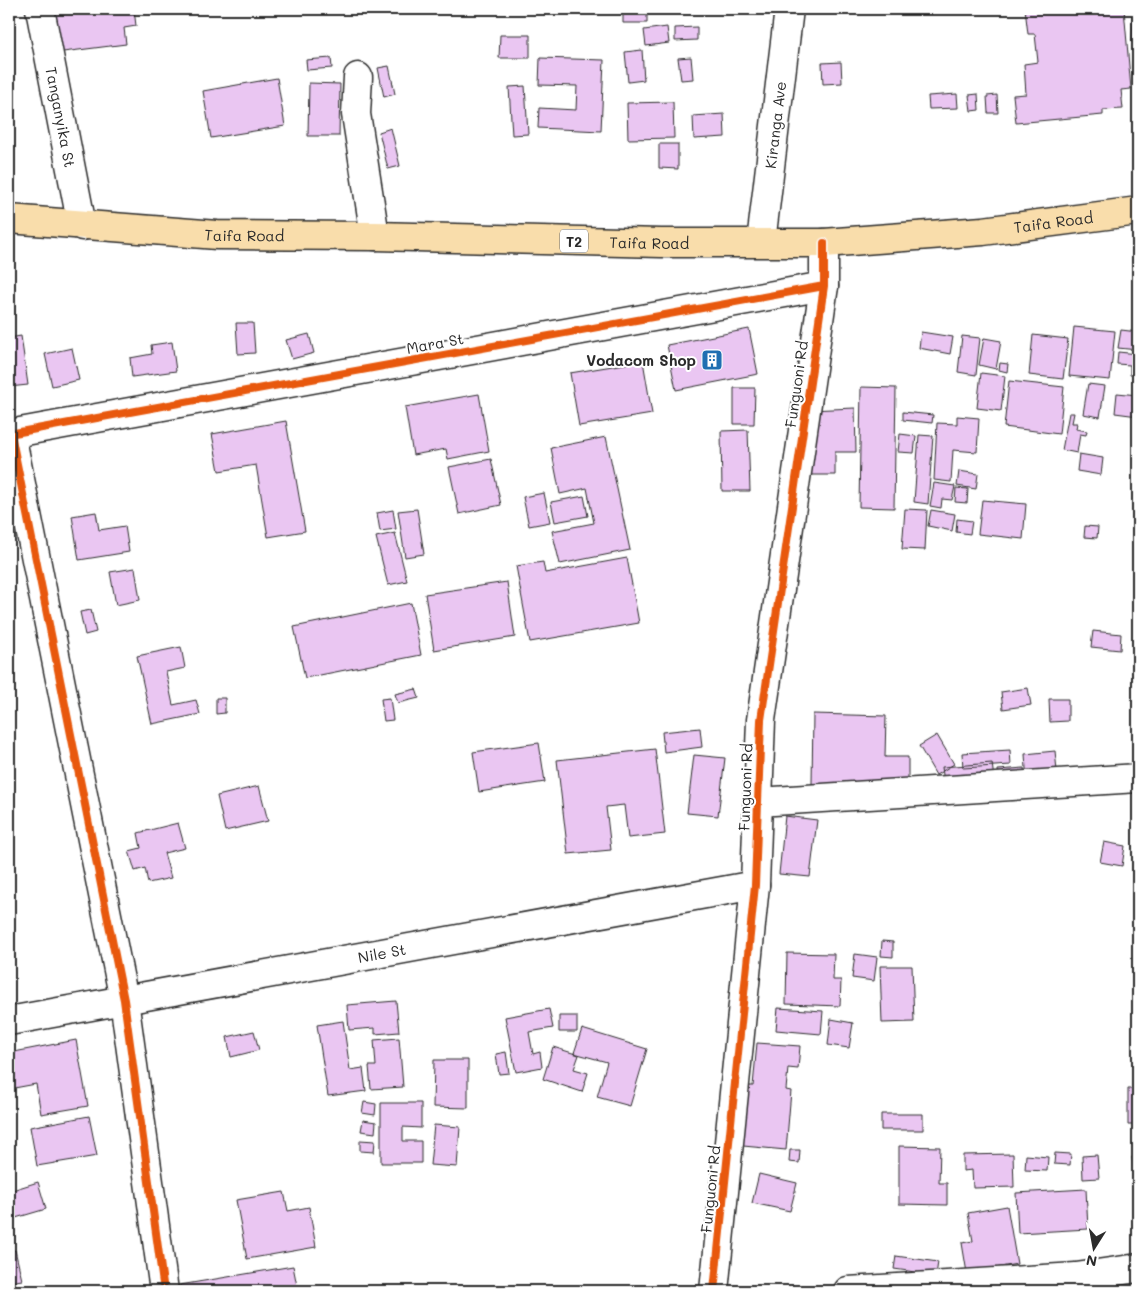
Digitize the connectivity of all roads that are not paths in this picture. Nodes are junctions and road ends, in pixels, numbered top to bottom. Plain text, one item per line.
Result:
1 (40, 9) edge
2 (789, 9) edge
3 (358, 76) dead end
4 (1138, 212) edge
5 (9, 219) edge
6 (82, 226) junction
7 (375, 236) junction
8 (761, 242) junction
9 (824, 243) junction
10 (824, 286) junction
11 (10, 434) edge
12 (1138, 778) edge
13 (758, 802) junction
14 (755, 885) junction
15 (124, 1000) junction
16 (9, 1021) edge
17 (1138, 1268) edge
18 (164, 1291) edge
19 (714, 1291) edge
20 (848, 1291) edge

1 - 6 street, Tanganyika St
2 - 8 street, Kiranga Ave
3 - 7 street
4 - 9 highway, Taifa Road / T2
5 - 6 highway, Taifa Road / T2
6 - 7 highway, Taifa Road / T2
7 - 8 highway, Taifa Road / T2
8 - 9 highway, Taifa Road / T2
9 - 10 street
10 - 11 street, Mara St
10 - 13 street, Funguoni Rd
11 - 15 street
12 - 13 street
13 - 14 street, Funguoni Rd
14 - 15 street, Nile St
14 - 19 street, Funguoni Rd
15 - 16 street, Nile St
15 - 18 street
17 - 20 street

